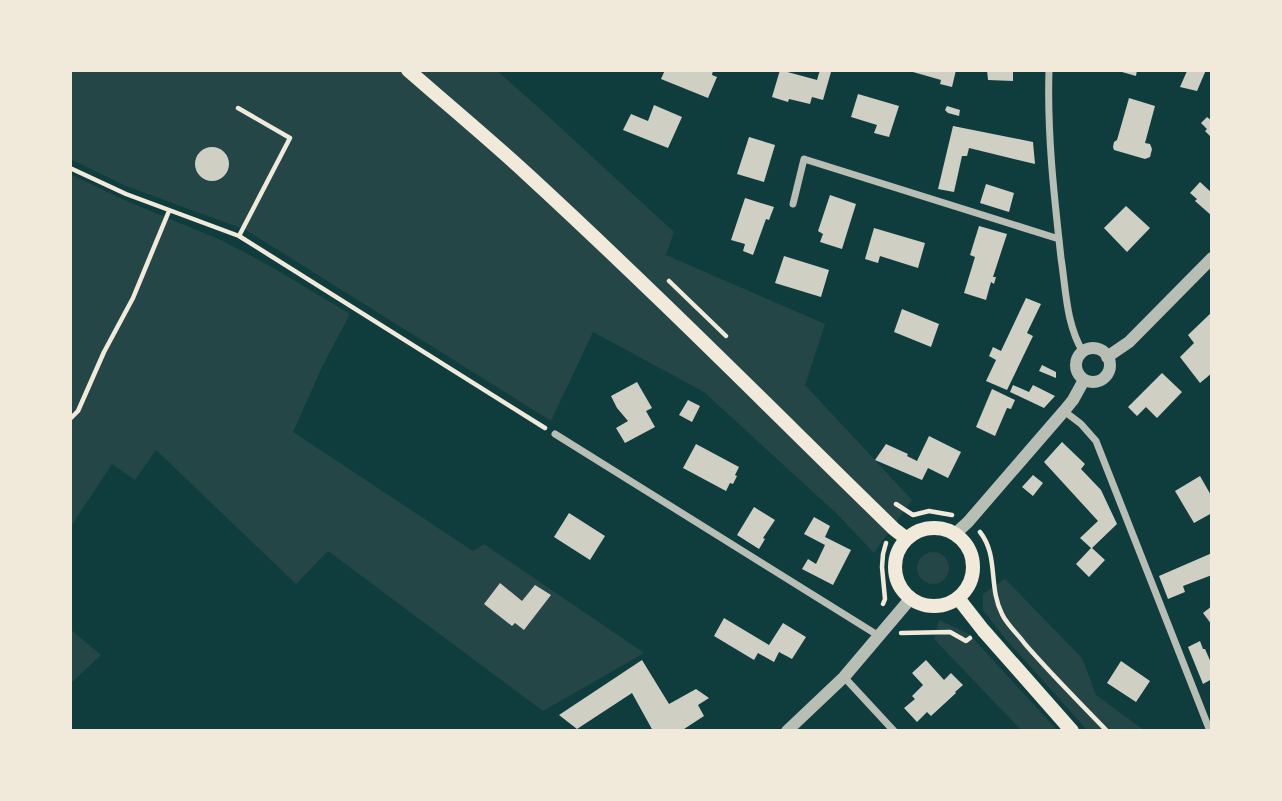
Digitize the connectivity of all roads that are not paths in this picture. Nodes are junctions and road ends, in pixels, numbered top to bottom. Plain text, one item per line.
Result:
1 (408, 70) edge
2 (1049, 70) edge
3 (793, 204) dead end
4 (1059, 239) junction
5 (1212, 258) edge
6 (1083, 352) junction
7 (1107, 357) junction
8 (1084, 380) junction
9 (1064, 411) junction
10 (555, 434) road end
11 (955, 534) junction
12 (907, 539) junction
13 (911, 598) junction
14 (958, 598) junction
15 (883, 631) junction
16 (844, 677) junction
17 (787, 731) edge
18 (894, 731) edge
19 (1072, 731) edge
20 (1210, 731) edge

1 - 12 main road
2 - 4 street
3 - 4 street
4 - 6 street
5 - 7 street
6 - 7 street
6 - 8 street
7 - 8 street
8 - 9 street
9 - 11 street
9 - 20 street
10 - 15 street
11 - 12 main road
11 - 14 main road
12 - 13 main road
13 - 14 main road
13 - 15 street
14 - 19 main road
15 - 16 street
16 - 17 street
16 - 18 street

